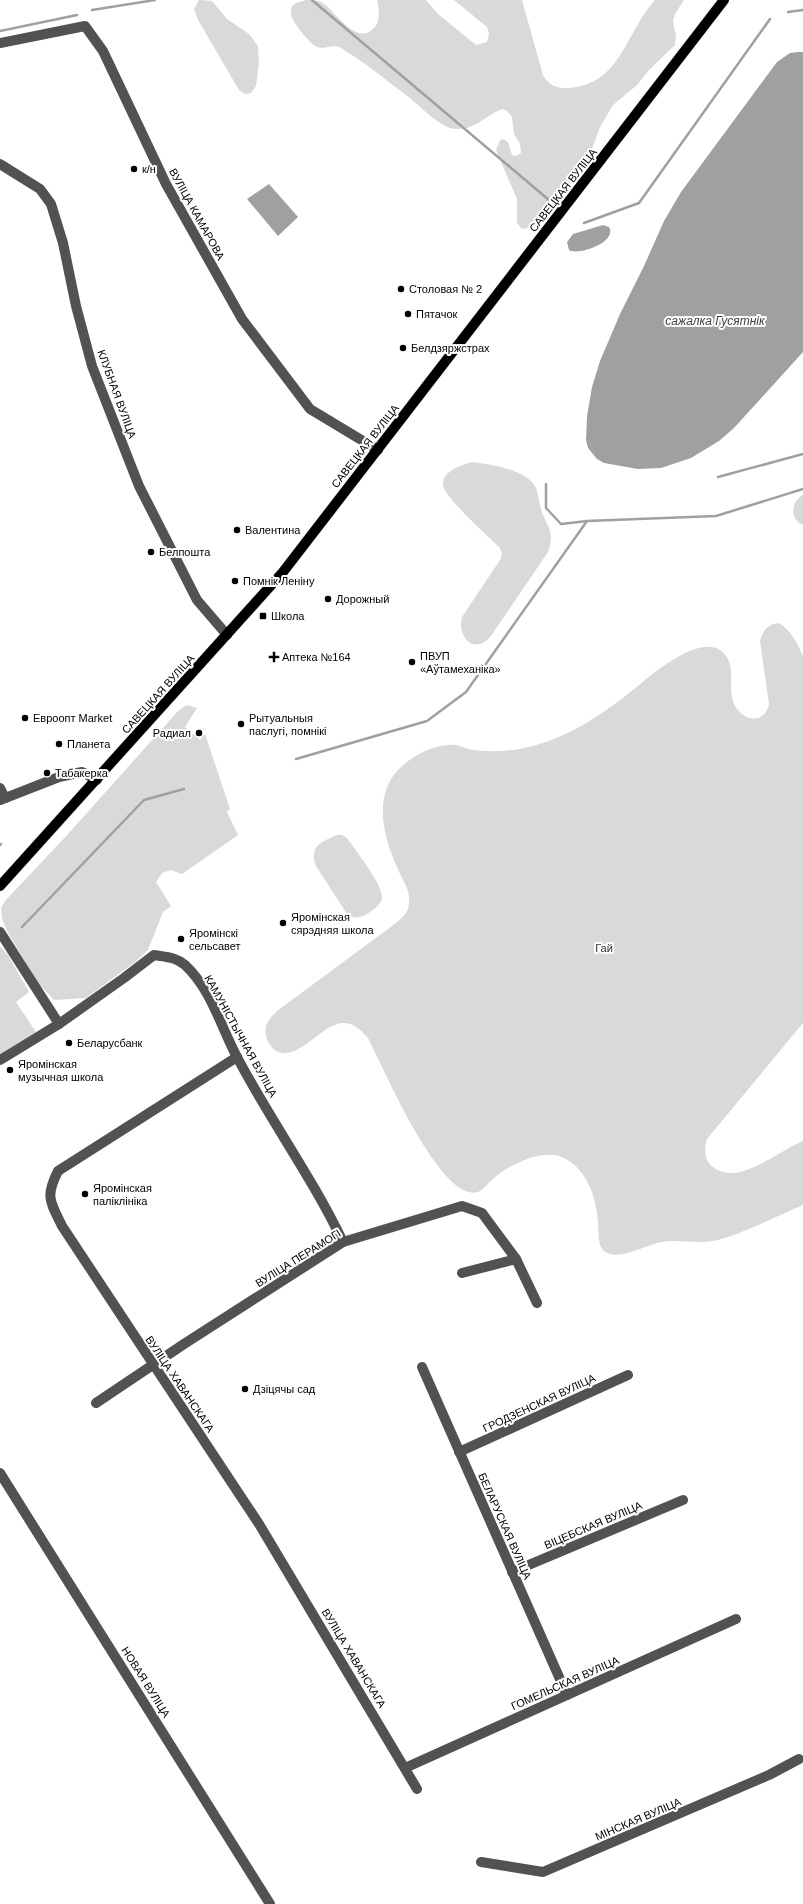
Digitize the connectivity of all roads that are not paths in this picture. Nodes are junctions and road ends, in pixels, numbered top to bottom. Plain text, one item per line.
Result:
1 (724, 0) edge
2 (0, 43) edge
3 (0, 164) edge
4 (378, 450) junction
5 (227, 635) junction
6 (97, 780) junction
7 (0, 788) edge
8 (2, 799) edge
9 (0, 886) edge
10 (0, 932) edge
11 (59, 1024) junction
12 (237, 1057) junction
13 (0, 1060) edge
14 (343, 1242) junction
15 (516, 1259) junction
16 (462, 1273) dead end
17 (538, 1302) dead end
18 (153, 1365) junction
19 (422, 1367) dead end
20 (628, 1375) dead end
21 (96, 1403) dead end
22 (459, 1452) junction
23 (0, 1473) edge
24 (683, 1500) dead end
25 (512, 1572) junction
26 (736, 1619) dead end
27 (567, 1695) junction
28 (799, 1760) dead end
29 (405, 1768) junction
30 (417, 1789) dead end
31 (481, 1862) dead end
32 (270, 1904) edge

1 - 4 main road, САВЕЦКАЯ ВУЛІЦА
2 - 4 street, ВУЛІЦА КАМАРОВА
3 - 5 street, КЛУБНАЯ ВУЛІЦА
4 - 5 main road, САВЕЦКАЯ ВУЛІЦА
5 - 6 main road, САВЕЦКАЯ ВУЛІЦА
6 - 8 street
6 - 9 main road, САВЕЦКАЯ ВУЛІЦА
7 - 8 street
10 - 11 street
11 - 12 street, КАМУНІСТЫЧНАЯ ВУЛІЦА
11 - 13 street, КАМУНІСТЫЧНАЯ ВУЛІЦА
12 - 14 street, КАМУНІСТЫЧНАЯ ВУЛІЦА
12 - 18 street, ВУЛІЦА ХАВАНСКАГА
14 - 15 street, ВУЛІЦА ПЕРАМОГІ
14 - 18 street, ВУЛІЦА ПЕРАМОГІ
15 - 16 street
15 - 17 street, ВУЛІЦА ПЕРАМОГІ
18 - 21 street, ВУЛІЦА ПЕРАМОГІ
18 - 29 street, ВУЛІЦА ХАВАНСКАГА
19 - 22 street, БЕЛАРУСКАЯ ВУЛІЦА
20 - 22 street, ГРОДЗЕНСКАЯ ВУЛІЦА
22 - 25 street, БЕЛАРУСКАЯ ВУЛІЦА
23 - 32 street, НОВАЯ ВУЛІЦА
24 - 25 street, ВІЦЕБСКАЯ ВУЛІЦА
25 - 27 street, БЕЛАРУСКАЯ ВУЛІЦА
26 - 27 street, ГОМЕЛЬСКАЯ ВУЛІЦА
27 - 29 street, ГОМЕЛЬСКАЯ ВУЛІЦА
28 - 31 street, МІНСКАЯ ВУЛІЦА
29 - 30 street, ВУЛІЦА ХАВАНСКАГА

